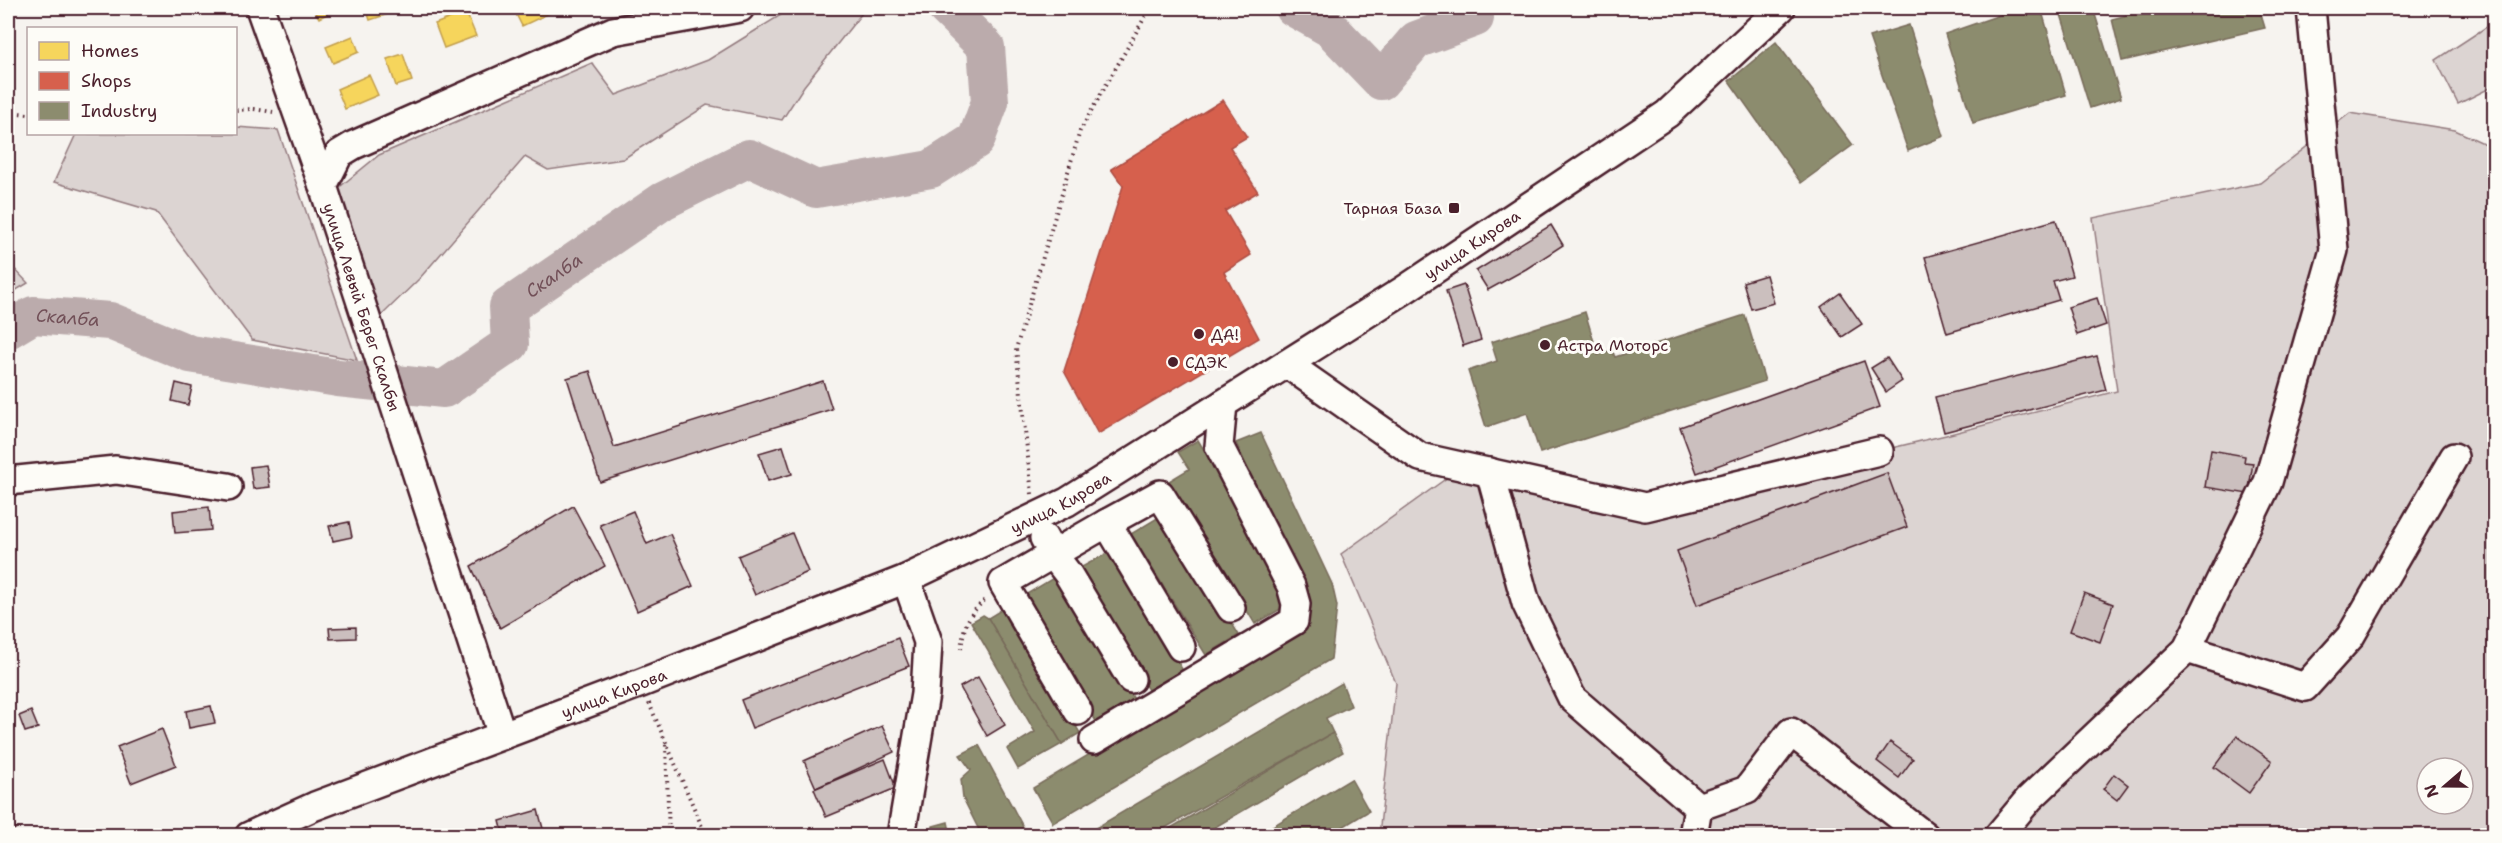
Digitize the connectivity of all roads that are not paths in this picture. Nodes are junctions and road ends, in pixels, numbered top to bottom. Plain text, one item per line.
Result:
1 (260, 8) edge
2 (741, 8) edge
3 (1781, 8) edge
4 (2311, 8) edge
5 (323, 186) junction
6 (1287, 364) junction
7 (1223, 404) junction
8 (1879, 451) dead end
9 (2454, 457) dead end
10 (1490, 472) junction
11 (8, 481) edge
12 (228, 487) dead end
13 (1035, 518) junction
14 (1107, 523) junction
15 (1052, 553) junction
16 (906, 579) junction
17 (1231, 608) dead end
18 (1181, 647) dead end
19 (2187, 649) junction
20 (1131, 679) dead end
21 (1078, 711) dead end
22 (502, 735) junction
23 (1094, 740) dead end
24 (1698, 807) junction
25 (249, 836) edge
26 (901, 836) edge
27 (1693, 836) edge
28 (1925, 836) edge
29 (1998, 836) edge

1 - 5 street
2 - 5 street, улица Левый Берег Скалбы
3 - 6 street, улица Кирова
4 - 19 street
5 - 22 street, улица Левый Берег Скалбы
6 - 7 street, улица Кирова
6 - 10 street
7 - 13 street, улица Кирова
7 - 23 street
8 - 10 street
9 - 19 street
10 - 24 street
11 - 12 street
13 - 15 street
13 - 16 street, улица Кирова
14 - 15 street
14 - 17 street
14 - 18 street
15 - 20 street
15 - 21 street
16 - 22 street, улица Кирова
16 - 26 street
19 - 29 street
22 - 25 street, улица Кирова
24 - 27 street
24 - 28 street

